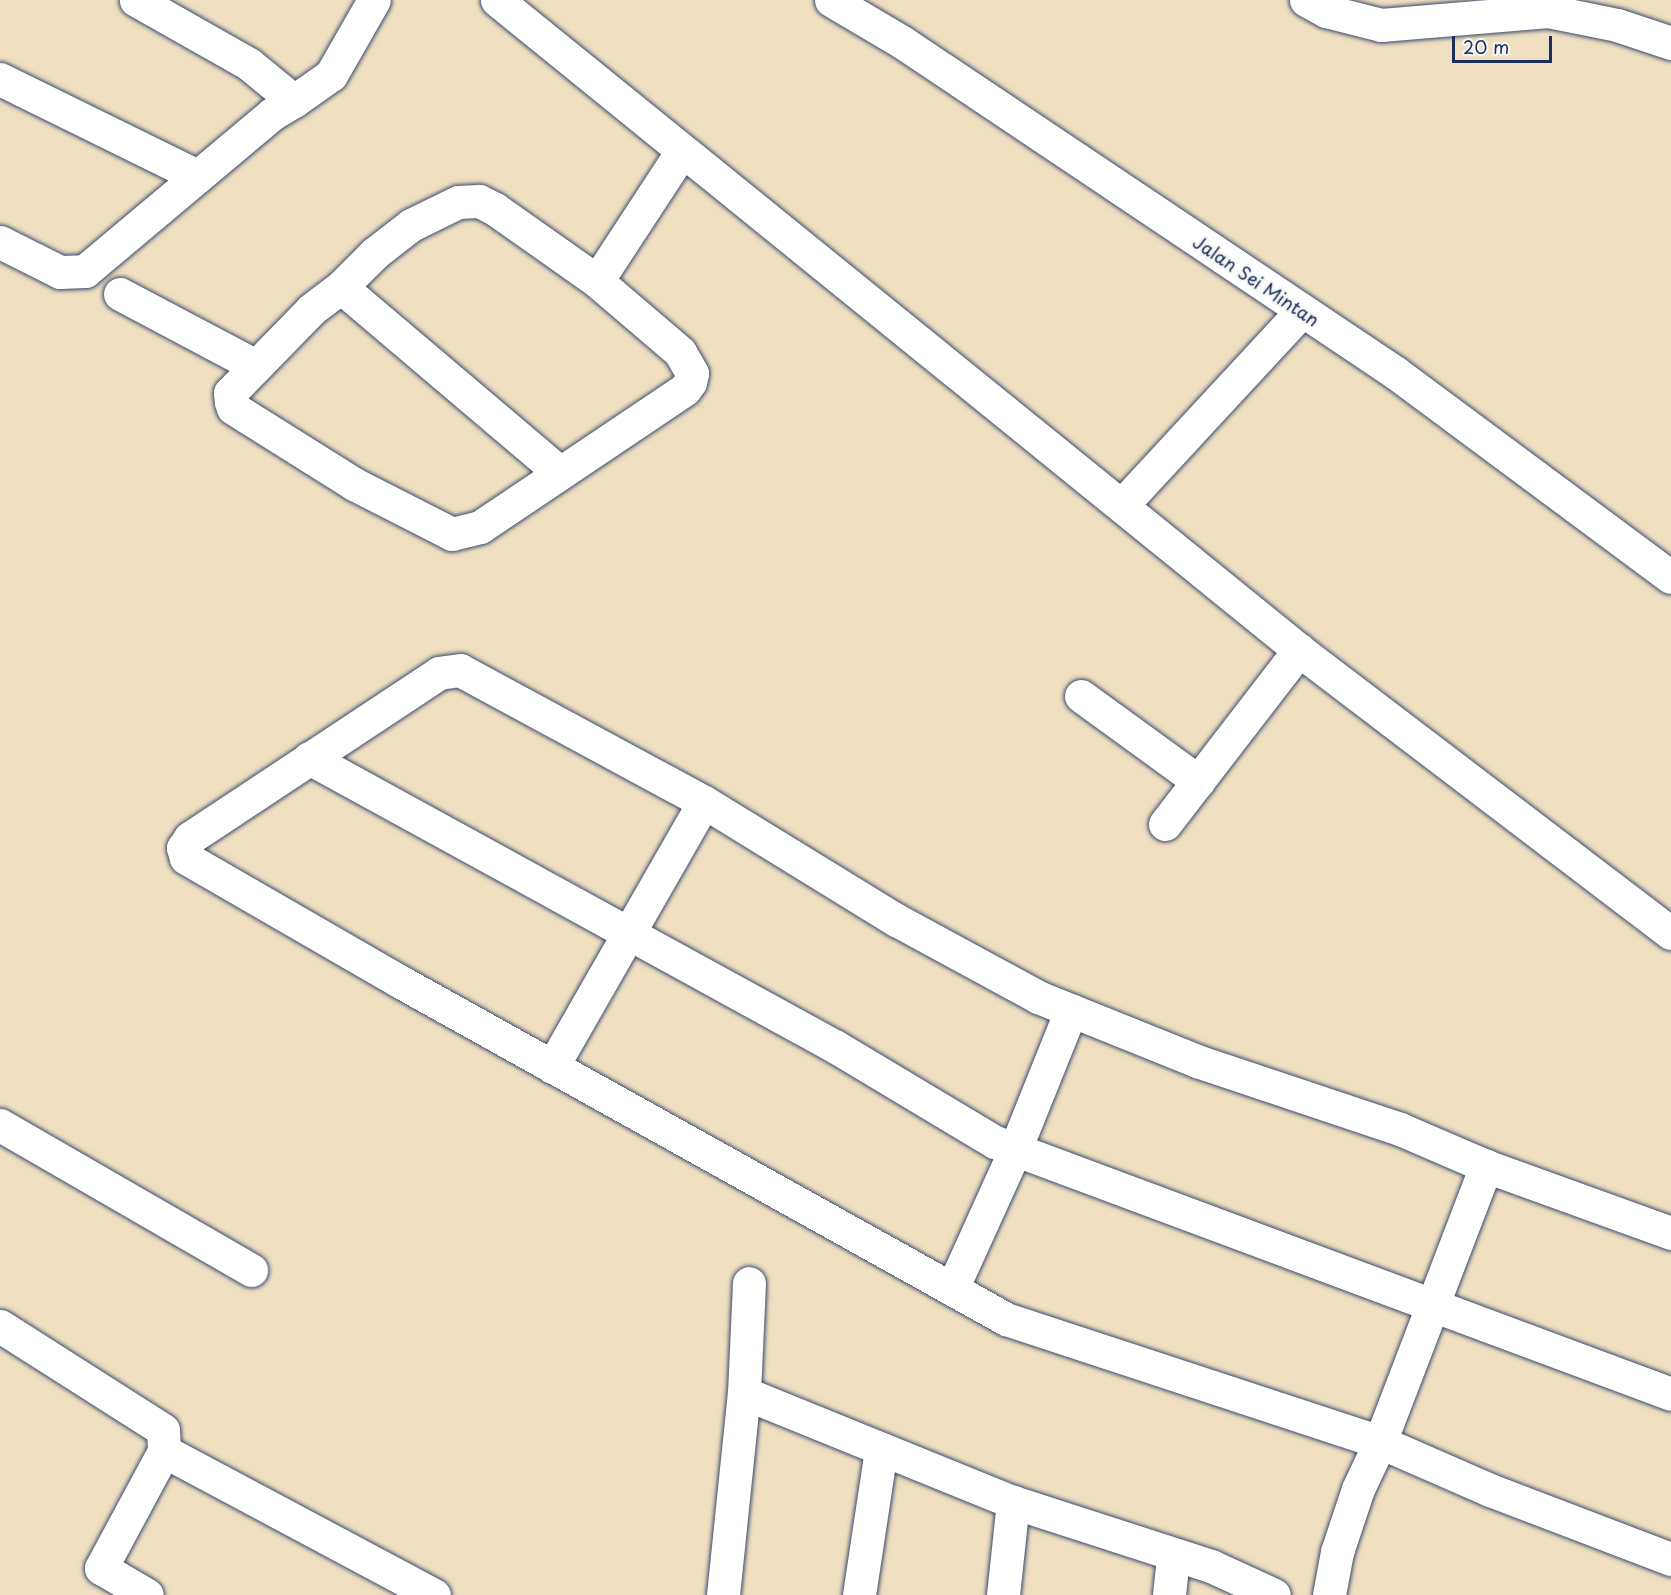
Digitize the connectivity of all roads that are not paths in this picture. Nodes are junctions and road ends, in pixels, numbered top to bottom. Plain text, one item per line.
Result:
1 (136, 0) edge
2 (374, 0) edge
3 (498, 0) edge
4 (831, 0) edge
5 (1306, 0) edge
6 (1671, 43) edge
7 (0, 79) edge
8 (294, 101) junction
9 (682, 151) junction
10 (197, 176) junction
11 (0, 242) edge
12 (597, 281) junction
13 (341, 287) junction
14 (120, 294) dead end
15 (1301, 312) junction
16 (256, 366) junction
17 (560, 473) junction
18 (1122, 505) junction
19 (1671, 577) edge
20 (1299, 650) junction
21 (1081, 696) dead end
22 (309, 758) junction
23 (1198, 781) junction
24 (704, 802) junction
25 (1165, 824) dead end
26 (1671, 933) edge
27 (627, 935) junction
28 (1071, 1010) junction
29 (552, 1067) junction
30 (0, 1125) edge
31 (1015, 1149) junction
32 (1486, 1166) junction
33 (1671, 1233) edge
34 (251, 1270) dead end
35 (749, 1283) dead end
36 (952, 1289) junction
37 (1433, 1303) junction
38 (0, 1326) edge
39 (744, 1393) junction
40 (1671, 1394) edge
41 (1380, 1442) junction
42 (881, 1450) junction
43 (164, 1451) junction
44 (1012, 1502) junction
45 (1173, 1556) junction
46 (1671, 1559) edge
47 (147, 1595) edge
48 (434, 1595) edge
49 (723, 1595) edge
50 (859, 1595) edge
51 (1003, 1595) edge
52 (1169, 1595) edge
53 (1274, 1595) edge
54 (1329, 1595) edge

1 - 8 street
2 - 8 street
3 - 9 street
4 - 15 street, Jalan Sei Mintan
5 - 6 street
7 - 10 street
8 - 10 street
9 - 12 street
9 - 18 street
10 - 11 street
12 - 13 street
12 - 17 street
13 - 16 street
13 - 17 street
14 - 16 street
15 - 18 street
15 - 19 street, Jalan Sei Mintan
16 - 17 street
18 - 20 street
20 - 23 street
20 - 26 street
21 - 23 street
22 - 24 street
22 - 27 street
22 - 29 street
23 - 25 street
24 - 27 street
24 - 28 street
27 - 29 street
27 - 31 street
28 - 31 street
28 - 32 street
29 - 36 street
30 - 34 street
31 - 36 street
31 - 37 street
32 - 33 street
32 - 37 street
35 - 39 street
36 - 41 street
37 - 40 street
37 - 41 street
38 - 43 street
39 - 42 street
39 - 49 street
41 - 46 street
41 - 54 street
42 - 44 street
42 - 50 street
43 - 47 street
43 - 48 street
44 - 45 street
44 - 51 street
45 - 52 street
45 - 53 street

